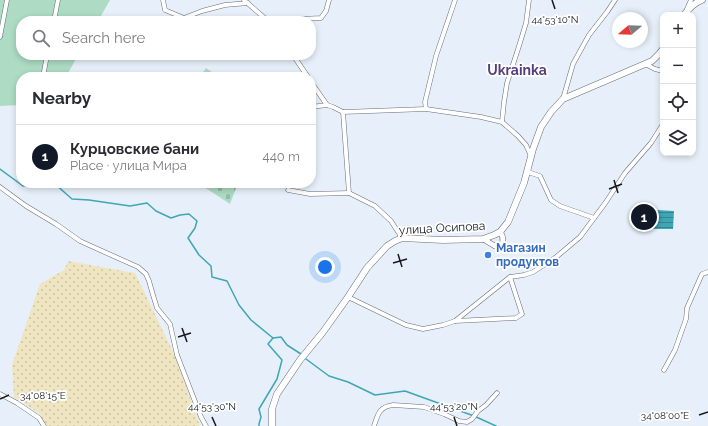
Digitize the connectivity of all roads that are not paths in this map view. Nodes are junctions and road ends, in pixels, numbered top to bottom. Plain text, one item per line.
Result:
1 (7, 0) edge
2 (58, 0) edge
3 (163, 0) edge
4 (329, 0) edge
5 (455, 0) edge
6 (529, 0) edge
7 (615, 0) edge
8 (691, 0) edge
9 (702, 0) edge
10 (246, 2) edge
11 (686, 12) edge
12 (687, 12) edge
13 (55, 16) edge
14 (179, 16) edge
15 (189, 16) edge
16 (262, 16) edge
17 (316, 18) edge
18 (0, 37) edge
19 (660, 53) edge
20 (47, 60) edge
21 (296, 60) edge
22 (645, 64) junction
23 (660, 71) edge
24 (44, 72) edge
25 (305, 72) edge
26 (316, 90) edge
27 (563, 99) junction
28 (327, 106) junction
29 (316, 107) edge
30 (426, 109) junction
31 (343, 112) junction
32 (502, 122) junction
33 (660, 129) edge
34 (532, 156) junction
35 (528, 172) junction
36 (0, 187) edge
37 (288, 190) dead end
38 (349, 193) junction
39 (594, 218) junction
40 (500, 232) junction
41 (402, 238) junction
42 (483, 238) junction
43 (708, 272) edge
44 (510, 277) junction
45 (348, 297) junction
46 (454, 321) junction
47 (664, 370) dead end
48 (497, 393) dead end
49 (0, 394) edge
50 (44, 426) edge
51 (206, 426) edge
52 (272, 426) edge
53 (374, 426) edge

1 - 18 street
2 - 13 street
3 - 14 street
4 - 17 street
5 - 30 street
6 - 32 street
7 - 27 street
8 - 11 street
9 - 12 main road
10 - 15 street
10 - 16 street
19 - 22 main road, улица Осипова
20 - 24 street
21 - 25 street
22 - 23 street
22 - 27 main road, улица Осипова
26 - 28 street
27 - 34 main road, улица Осипова
28 - 29 street
28 - 31 street
30 - 31 street
30 - 32 street
31 - 38 street
32 - 34 street
33 - 39 street
34 - 35 main road, улица Осипова
35 - 39 street
35 - 40 main road, улица Осипова
36 - 51 street
37 - 38 street
38 - 41 street
39 - 44 street
40 - 42 main road, улица Осипова
40 - 42 street
41 - 42 main road, улица Осипова
41 - 45 main road, улица Осипова
43 - 47 street
44 - 46 street
44 - 46 street
45 - 46 street
45 - 52 main road, улица Осипова
48 - 53 street
49 - 50 street

